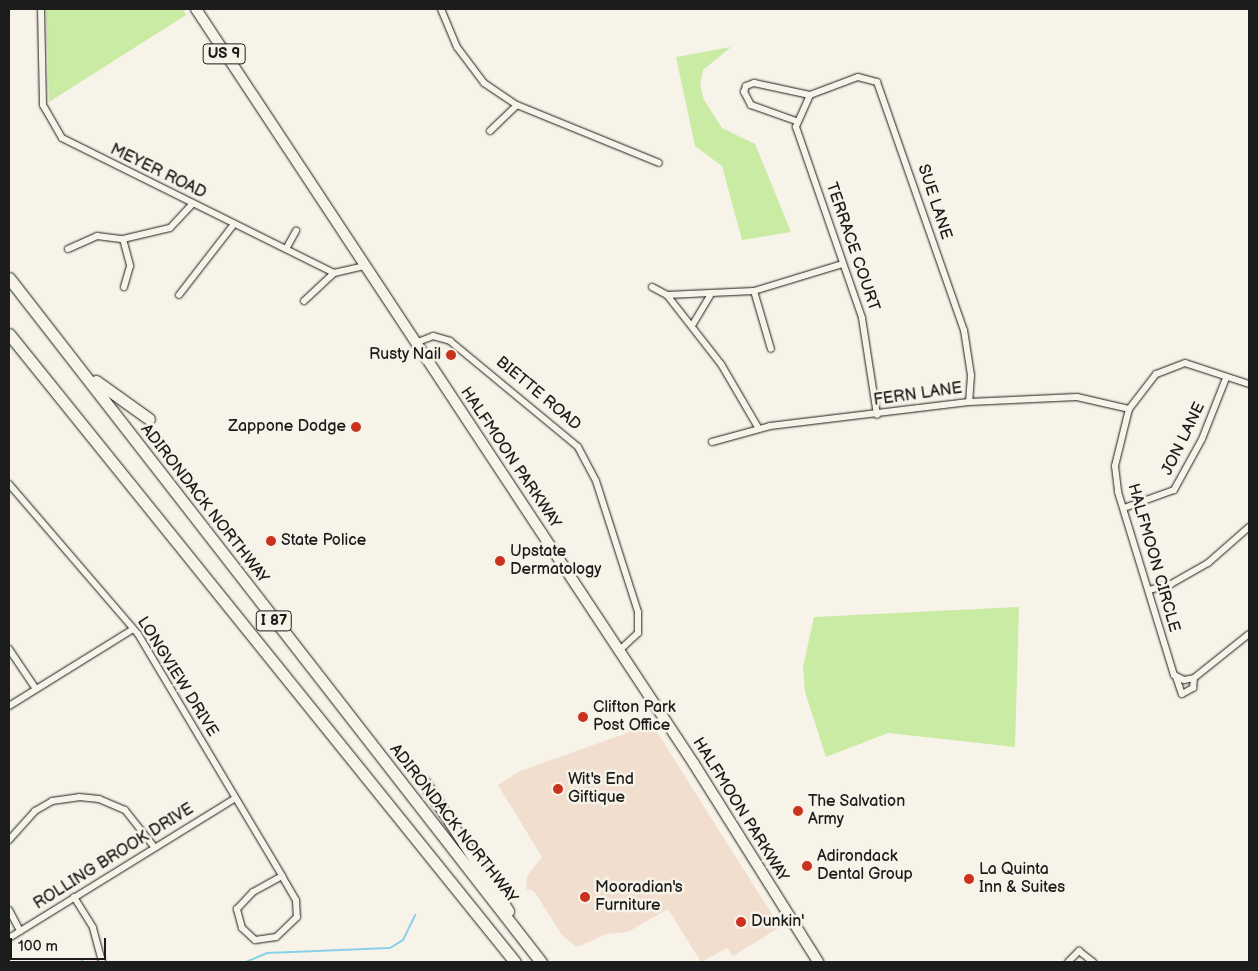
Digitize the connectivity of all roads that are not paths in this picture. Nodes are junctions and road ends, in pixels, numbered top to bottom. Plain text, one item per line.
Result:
1 (41, 9) edge
2 (196, 9) edge
3 (441, 9) edge
4 (810, 95) junction
5 (517, 105) junction
6 (796, 121) junction
7 (490, 132) dead end
8 (659, 163) dead end
9 (192, 204) junction
10 (234, 224) junction
11 (296, 231) dead end
12 (123, 239) junction
13 (68, 249) dead end
14 (286, 250) junction
15 (843, 264) junction
16 (365, 266) junction
17 (334, 273) junction
18 (9, 278) edge
19 (124, 287) dead end
20 (652, 287) dead end
21 (754, 291) junction
22 (179, 295) dead end
23 (668, 295) junction
24 (710, 296) junction
25 (304, 300) dead end
26 (693, 324) junction
27 (46, 325) junction
28 (9, 334) edge
29 (415, 342) junction
30 (771, 349) dead end
31 (1226, 378) junction
32 (1249, 382) edge
33 (969, 402) junction
34 (1129, 409) junction
35 (877, 415) junction
36 (149, 419) dead end
37 (759, 429) junction
38 (712, 442) dead end
39 (9, 484) edge
40 (1124, 508) junction
41 (1249, 527) edge
42 (1149, 590) junction
43 (133, 629) junction
44 (1249, 634) edge
45 (9, 648) edge
46 (619, 651) junction
47 (1176, 677) junction
48 (1194, 678) junction
49 (36, 689) junction
50 (9, 706) edge
51 (424, 782) dead end
52 (234, 799) junction
53 (9, 840) edge
54 (155, 848) junction
55 (282, 876) junction
56 (74, 896) junction
57 (9, 910) edge
58 (20, 931) junction
59 (9, 938) edge
60 (102, 962) edge
61 (515, 962) edge
62 (541, 962) edge
63 (818, 962) edge
64 (1068, 962) edge
65 (1093, 962) edge

1 - 9 street, MEYER ROAD
2 - 16 main road, HALFMOON PARKWAY / US 9
3 - 5 street
4 - 6 street
4 - 6 street
4 - 33 street, SUE LANE
5 - 7 street
5 - 8 street
6 - 15 street, TERRACE COURT
9 - 10 street, MEYER ROAD
9 - 12 street
10 - 14 street, MEYER ROAD
10 - 22 street
11 - 14 street
12 - 13 street
12 - 19 street
14 - 17 street, MEYER ROAD
15 - 21 street
15 - 35 street, TERRACE COURT
16 - 17 street
16 - 29 main road, HALFMOON PARKWAY / US 9
17 - 25 street
18 - 27 highway, ADIRONDACK NORTHWAY / I 87
20 - 23 street
21 - 24 street
21 - 30 street
23 - 24 street
23 - 26 street
24 - 26 street
26 - 37 street
27 - 36 highway
27 - 62 highway, ADIRONDACK NORTHWAY / I 87
28 - 61 highway, I 87
29 - 46 main road, HALFMOON PARKWAY / US 9
29 - 46 street, BIETTE ROAD
31 - 32 street, HALFMOON CIRCLE
31 - 34 street, HALFMOON CIRCLE
31 - 40 street, JON LANE
33 - 34 street, FERN LANE
33 - 35 street, FERN LANE
34 - 40 street, HALFMOON CIRCLE
35 - 37 street, FERN LANE
37 - 38 street, FERN LANE
39 - 43 street, LONGVIEW DRIVE
40 - 42 street, HALFMOON CIRCLE
41 - 42 street
42 - 47 street, HALFMOON CIRCLE
43 - 49 street
43 - 52 street, LONGVIEW DRIVE
44 - 48 street, HALFMOON CIRCLE
45 - 49 street
46 - 63 main road, HALFMOON PARKWAY / US 9
47 - 48 street
47 - 48 street, HALFMOON CIRCLE
49 - 50 street
51 - 62 highway
52 - 54 street, ROLLING BROOK DRIVE
52 - 55 street, LONGVIEW DRIVE
53 - 54 street
54 - 56 street, ROLLING BROOK DRIVE
55 - 55 street, LONGVIEW DRIVE
56 - 58 street, ROLLING BROOK DRIVE
56 - 60 street
57 - 58 street
58 - 59 street, ROLLING BROOK DRIVE
64 - 65 street

